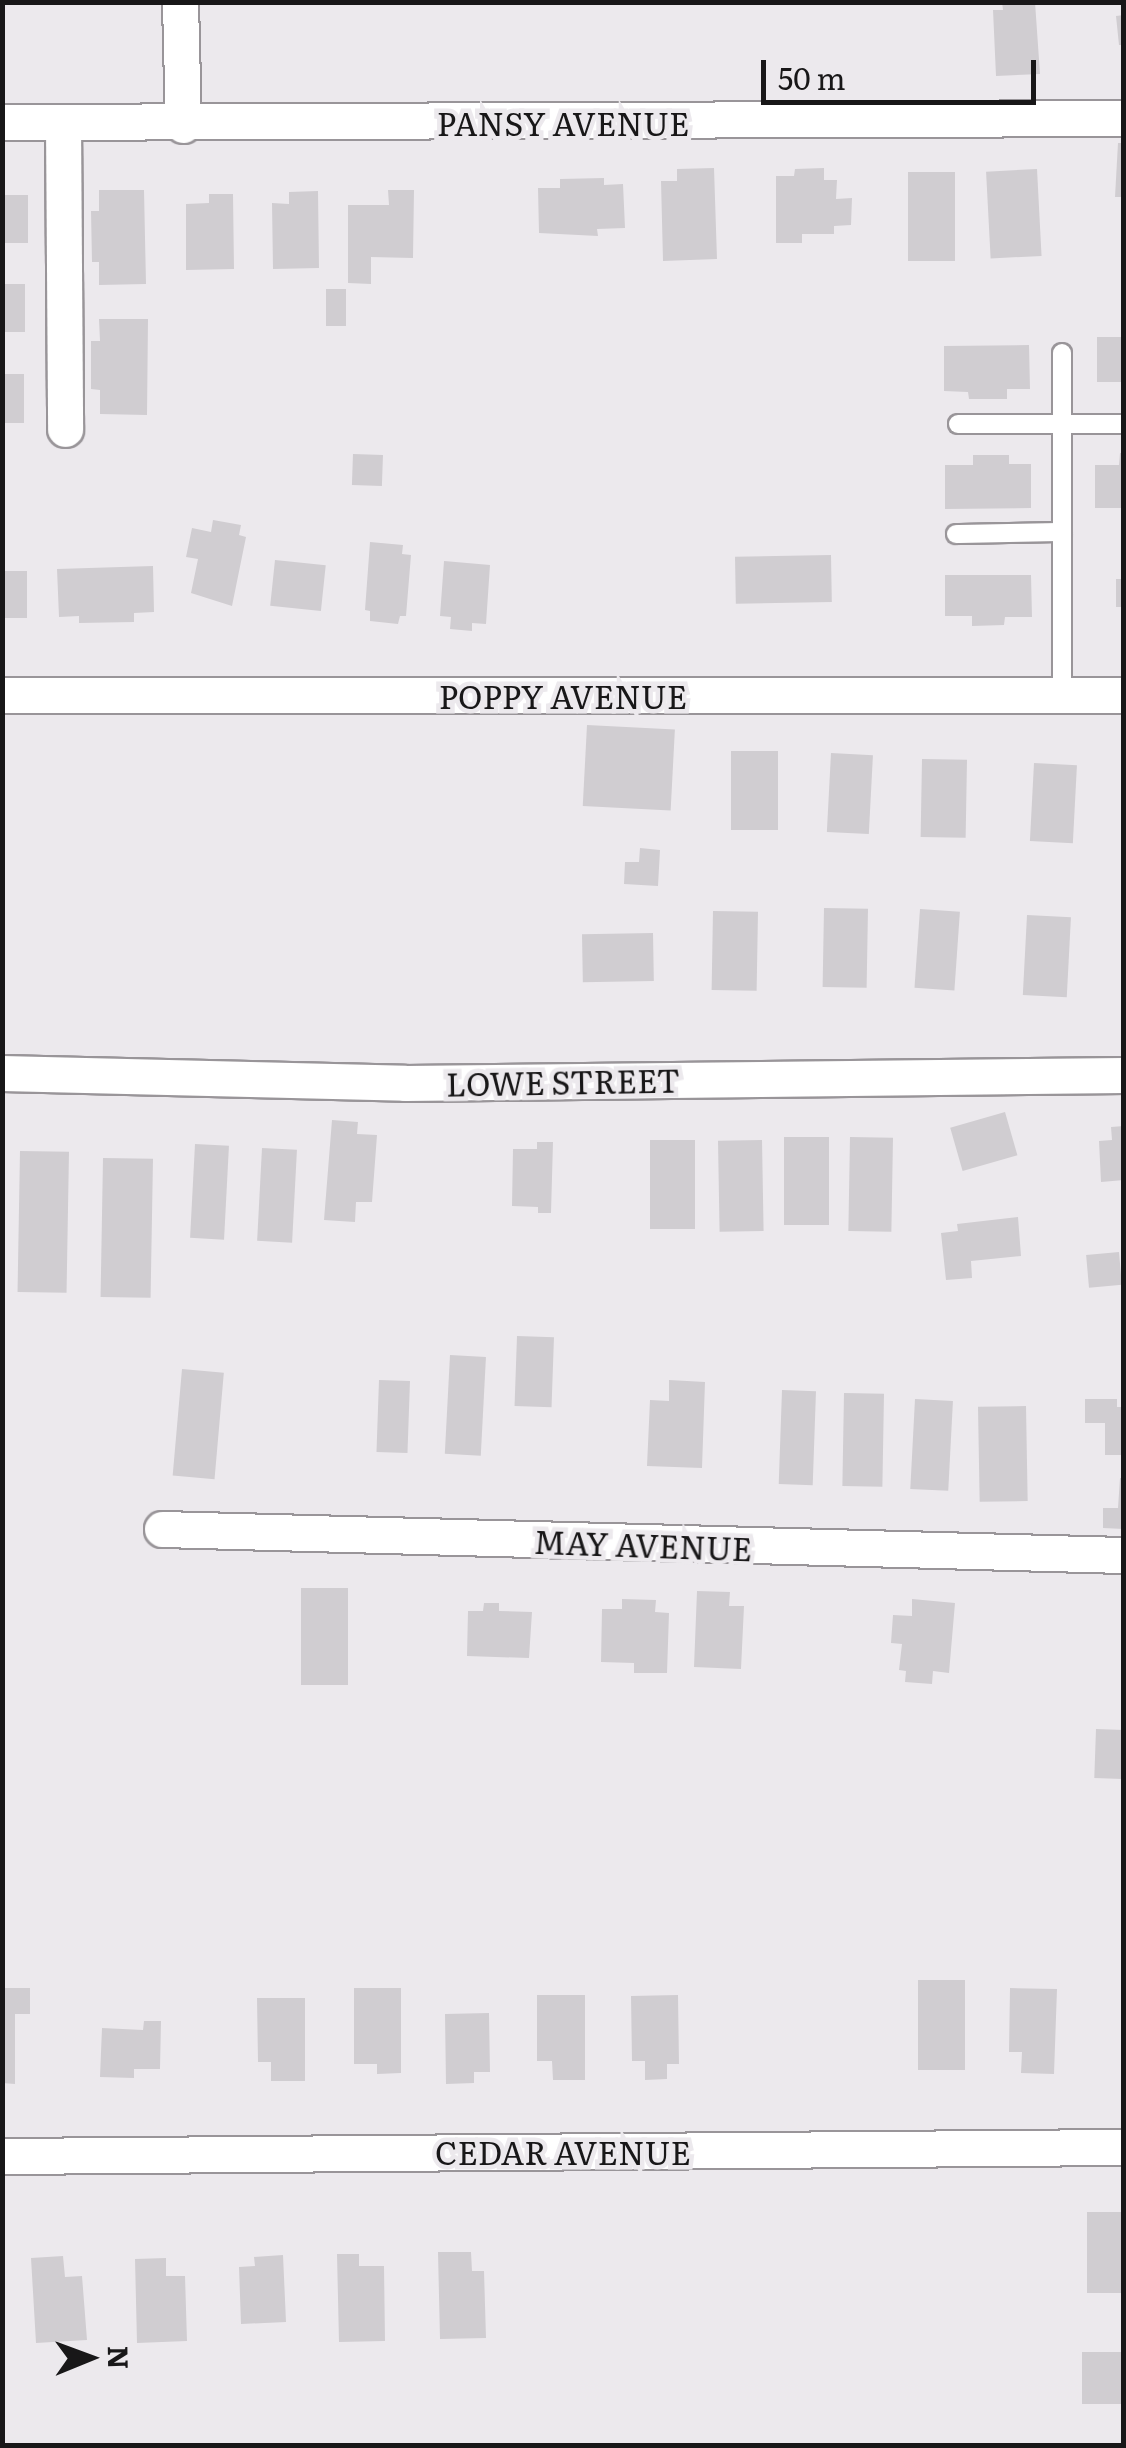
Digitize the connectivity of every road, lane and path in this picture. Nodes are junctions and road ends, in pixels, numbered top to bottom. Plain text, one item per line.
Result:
1 (180, 2) edge
2 (1124, 118) edge
3 (2, 122) edge
4 (63, 123) junction
5 (183, 124) junction
6 (1062, 354) dead end
7 (958, 424) dead end
8 (1062, 424) junction
9 (1124, 424) edge
10 (65, 430) dead end
11 (1062, 532) junction
12 (956, 534) dead end
13 (1062, 695) junction
14 (1124, 695) edge
15 (2, 696) edge
16 (2, 1073) edge
17 (1124, 1075) edge
18 (162, 1530) dead end
19 (1124, 1556) edge
20 (1124, 2147) edge
21 (2, 2156) edge

1 - 5 street
2 - 5 street, PANSY AVENUE
3 - 4 street, PANSY AVENUE
4 - 5 street, PANSY AVENUE
4 - 10 street
6 - 8 lane
7 - 8 lane
8 - 9 lane
8 - 11 lane
11 - 12 lane
11 - 13 lane
13 - 14 street, POPPY AVENUE
13 - 15 street, POPPY AVENUE
16 - 17 street, LOWE STREET
18 - 19 street, MAY AVENUE
20 - 21 street, CEDAR AVENUE

